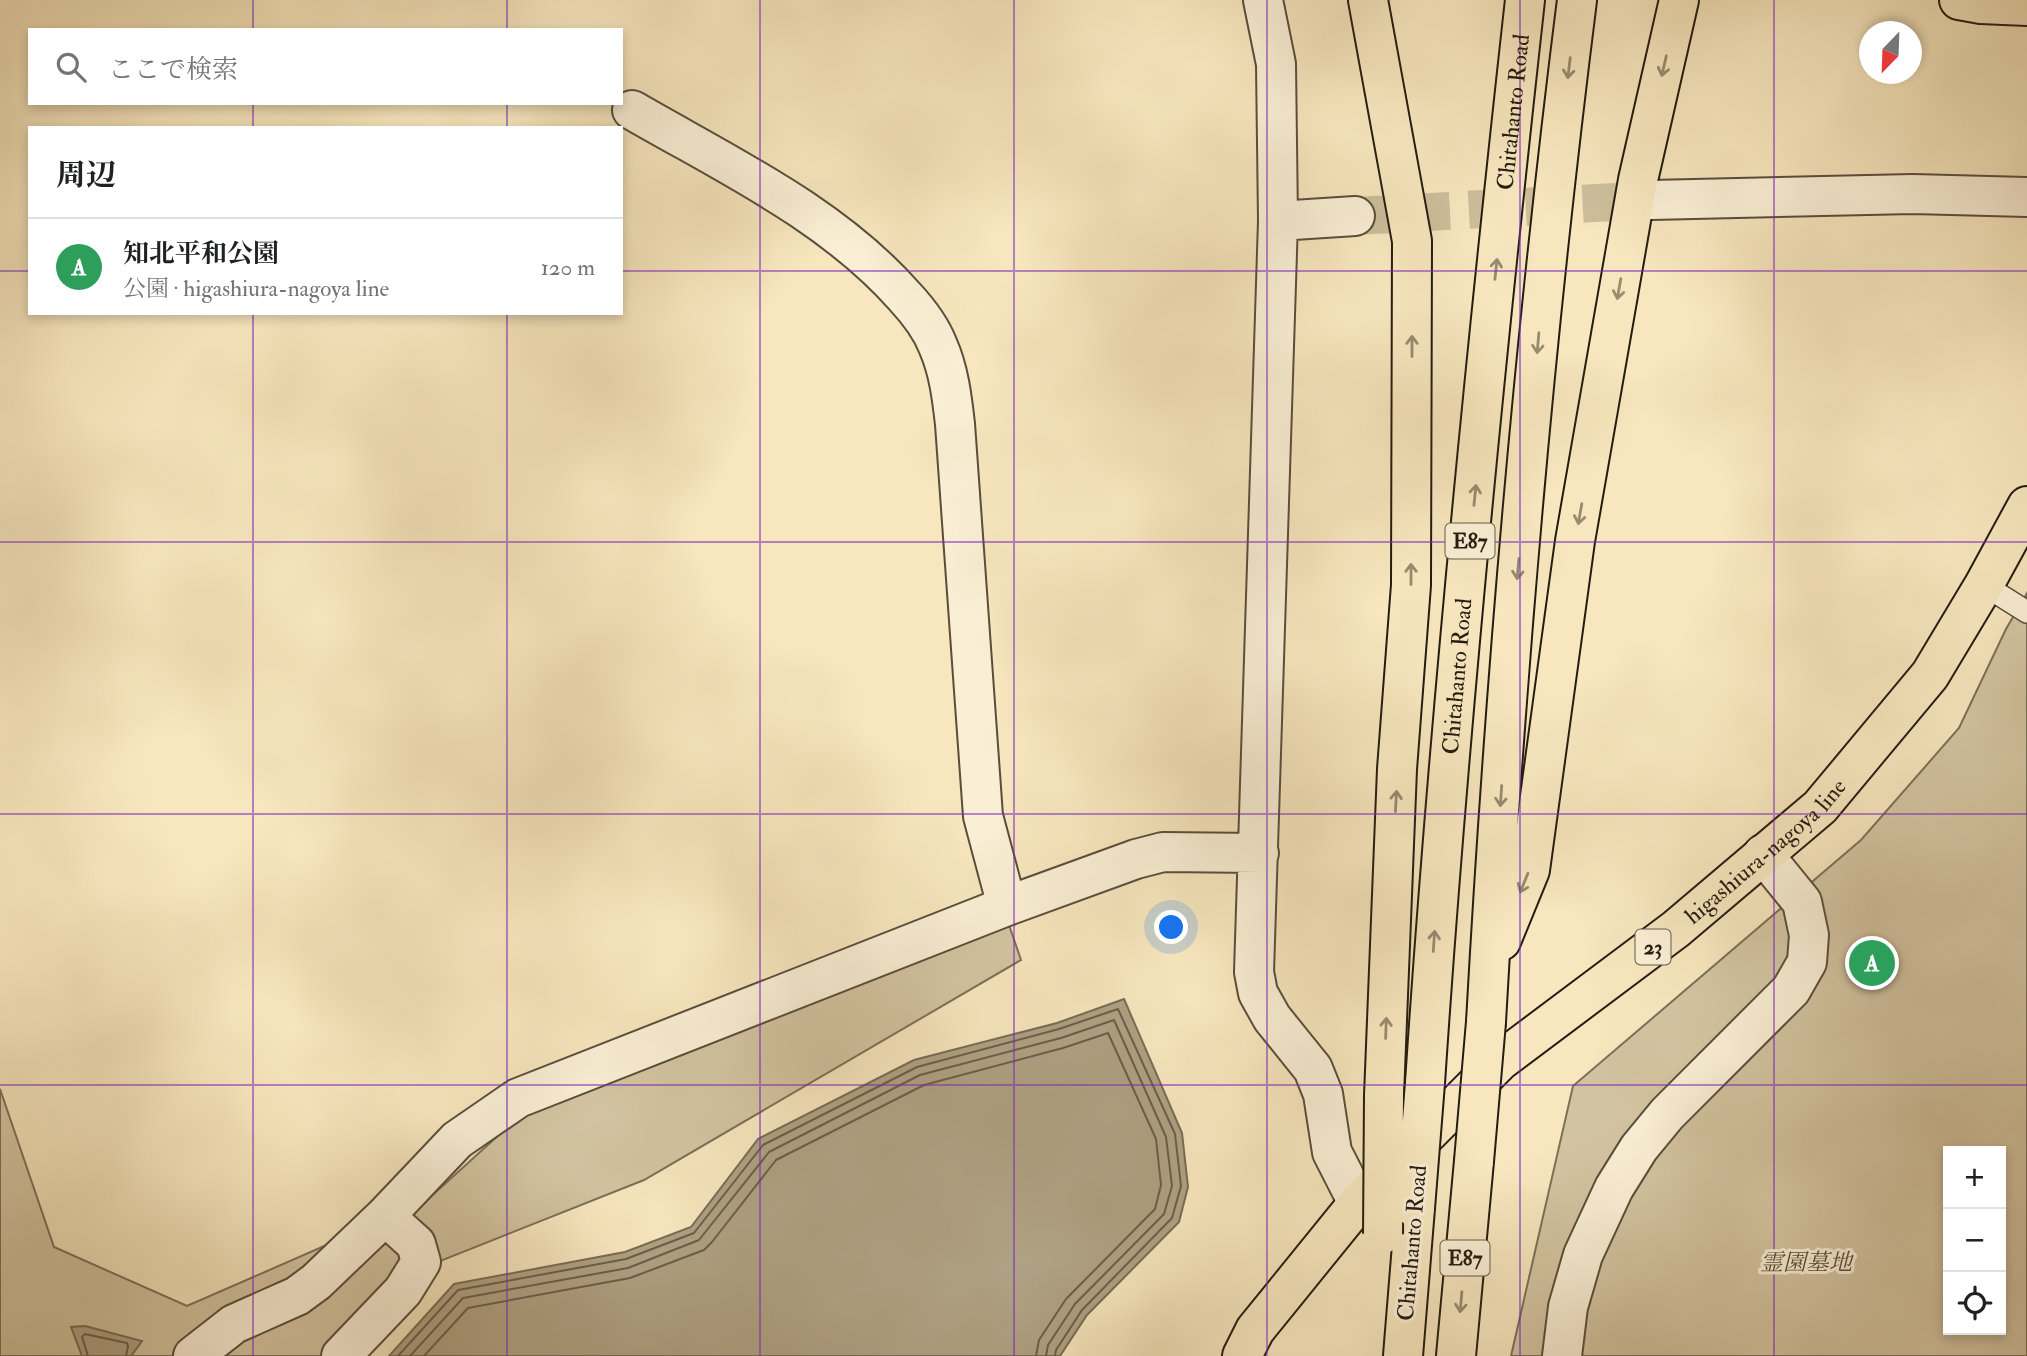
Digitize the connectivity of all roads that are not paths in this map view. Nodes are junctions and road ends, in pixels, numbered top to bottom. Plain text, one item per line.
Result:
1 (1263, 0) edge
2 (1368, 0) edge
3 (1525, 0) edge
4 (1577, 0) edge
5 (1679, 0) edge
6 (1959, 0) edge
7 (2027, 6) edge
8 (632, 110) dead end
9 (2027, 197) edge
10 (1651, 200) tunnel mouth
11 (1355, 216) tunnel mouth
12 (1278, 221) junction
13 (2027, 506) edge
14 (1984, 585) junction
15 (2027, 612) edge
16 (1259, 853) junction
17 (1763, 854) junction
18 (1007, 906) junction
19 (1489, 970) junction
20 (1358, 1203) junction
21 (386, 1216) junction
22 (193, 1356) edge
23 (341, 1356) edge
24 (1242, 1356) edge
25 (1389, 1356) edge
26 (1403, 1356) edge
27 (1457, 1356) edge
28 (1562, 1356) edge

1 - 12 street
25 -> 2 main road, bridge
26 -> 3 main road, Chitahanto Road / E87, bridge
4 -> 19 main road, E87
5 -> 19 main road
6 - 7 main road
8 - 18 street
9 - 10 street
11 - 12 street
12 - 16 street
13 - 14 main road, higashiura-nagoya line / 23
14 - 15 lane
14 - 17 main road, higashiura-nagoya line / 23
16 - 18 street
16 - 20 street
17 - 20 main road, higashiura-nagoya line / 23
17 - 28 street
18 - 21 street
19 -> 27 main road, E87, bridge
20 - 24 main road, higashiura-nagoya line / 23
21 - 22 street
21 - 23 street

